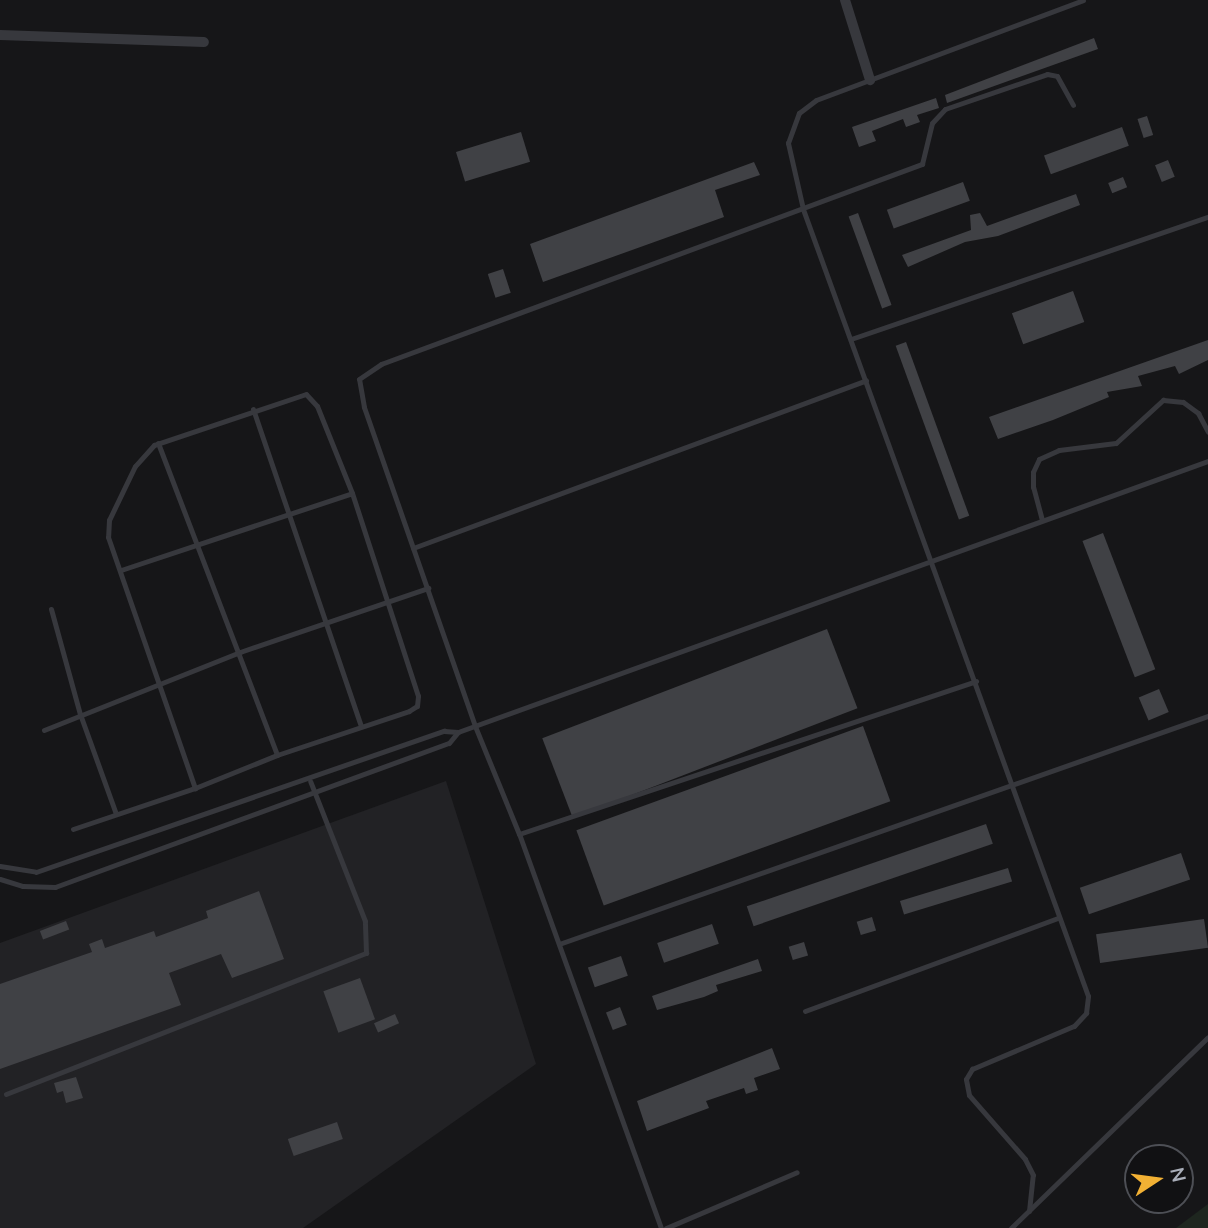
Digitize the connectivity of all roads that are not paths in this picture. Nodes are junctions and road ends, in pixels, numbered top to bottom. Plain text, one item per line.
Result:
1 (845, 0) edge
2 (1083, 0) edge
3 (0, 35) edge
4 (204, 42) dead end
5 (870, 80) junction
6 (1073, 105) dead end
7 (803, 209) junction
8 (1208, 217) edge
9 (851, 339) junction
10 (866, 380) junction
11 (253, 409) junction
12 (1208, 432) edge
13 (158, 443) junction
14 (1208, 461) edge
15 (352, 493) junction
16 (287, 515) junction
17 (1042, 520) junction
18 (200, 544) junction
19 (413, 548) junction
20 (933, 560) junction
21 (121, 570) junction
22 (428, 588) junction
23 (388, 602) junction
24 (51, 609) dead end
25 (326, 623) junction
26 (240, 652) junction
27 (976, 681) junction
28 (157, 682) junction
29 (80, 714) junction
30 (1208, 716) edge
31 (361, 726) junction
32 (475, 726) junction
33 (44, 730) dead end
34 (458, 732) junction
35 (277, 755) junction
36 (310, 781) junction
37 (195, 788) junction
38 (1014, 788) junction
39 (314, 792) junction
40 (116, 814) junction
41 (73, 829) dead end
42 (519, 834) junction
43 (0, 866) edge
44 (0, 879) edge
45 (1058, 918) junction
46 (559, 944) junction
47 (805, 1011) dead end
48 (1208, 1037) edge
49 (6, 1094) dead end
50 (797, 1172) dead end
51 (1029, 1211) junction
52 (664, 1228) edge
53 (1011, 1228) edge

1 - 5 street
2 - 5 lane
3 - 4 street
5 - 7 lane
6 - 7 lane
7 - 9 lane
7 - 19 lane
8 - 9 lane
9 - 10 lane
10 - 19 lane
10 - 20 lane
11 - 13 lane
11 - 15 lane
11 - 16 lane
12 - 17 lane
13 - 18 lane
13 - 21 lane
14 - 17 lane
15 - 16 lane
15 - 23 lane
16 - 18 lane
16 - 25 lane
17 - 20 lane
18 - 21 lane
18 - 26 lane
19 - 22 lane
20 - 27 lane
20 - 32 lane
21 - 28 lane
22 - 23 lane
22 - 32 lane
23 - 25 lane
23 - 31 lane
24 - 29 lane
25 - 26 lane
25 - 31 lane
26 - 28 lane
26 - 35 lane
27 - 38 lane
27 - 42 lane
28 - 29 lane
28 - 37 lane
29 - 33 lane
29 - 40 lane
30 - 38 lane
31 - 35 lane
32 - 34 lane
32 - 42 lane
34 - 36 lane
34 - 39 lane
35 - 37 lane
36 - 39 lane
36 - 43 lane
37 - 40 lane
38 - 45 lane
38 - 46 lane
39 - 44 lane
39 - 49 lane
40 - 41 lane
42 - 46 lane
45 - 47 lane
45 - 51 lane
46 - 52 lane
48 - 51 lane
50 - 52 lane
51 - 53 lane

